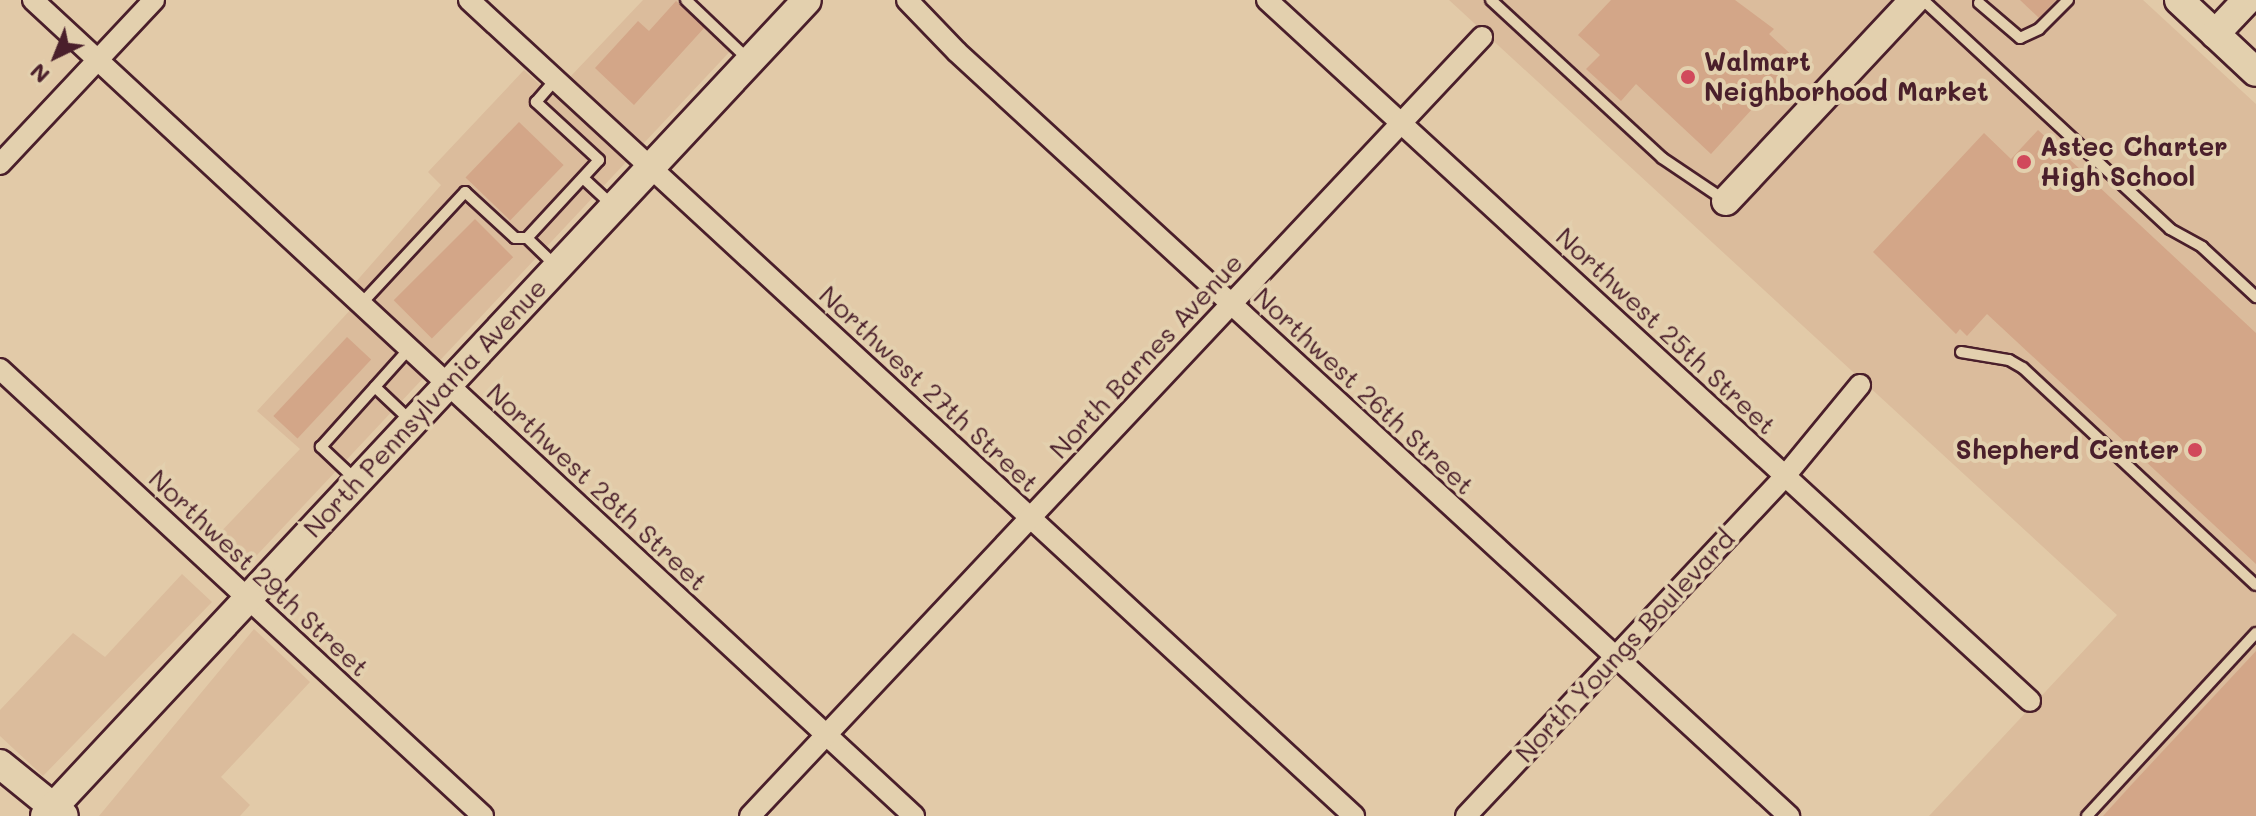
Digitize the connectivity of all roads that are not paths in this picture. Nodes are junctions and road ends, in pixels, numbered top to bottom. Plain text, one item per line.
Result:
1 (33, 0) edge
2 (154, 0) edge
3 (469, 0) edge
4 (686, 0) edge
5 (807, 0) edge
6 (907, 0) edge
7 (1267, 0) edge
8 (1491, 0) edge
9 (1914, 0) edge
10 (1923, 0) edge
11 (2068, 0) edge
12 (1979, 3) dead end
13 (2187, 3) edge
14 (2241, 10) edge
15 (2215, 34) junction
16 (1482, 37) dead end
17 (98, 60) junction
18 (750, 61) junction
19 (2256, 72) edge
20 (555, 80) junction
21 (1401, 123) junction
22 (0, 164) edge
23 (650, 167) junction
24 (583, 178) junction
25 (1726, 201) joint
26 (614, 206) junction
27 (527, 238) junction
28 (557, 267) junction
29 (2256, 297) edge
30 (361, 304) junction
31 (1231, 304) junction
32 (409, 349) junction
33 (1961, 352) dead end
34 (0, 369) edge
35 (447, 384) junction
36 (1860, 385) dead end
37 (375, 387) junction
38 (411, 422) junction
39 (1785, 476) junction
40 (357, 481) junction
41 (1030, 518) junction
42 (2256, 585) edge
43 (247, 598) junction
44 (2256, 633) edge
45 (1615, 657) junction
46 (2030, 701) dead end
47 (826, 735) junction
48 (0, 764) edge
49 (54, 813) edge
50 (483, 816) edge
51 (750, 816) edge
52 (914, 816) edge
53 (1354, 816) edge
54 (1466, 816) edge
55 (1789, 816) edge
56 (2087, 816) edge

1 - 17 street, Northwest 28th Street
2 - 17 street
3 - 20 street, Northwest 27th Street
4 - 18 lane
5 - 18 main road, North Pennsylvania Avenue
6 - 31 street, Northwest 26th Street
7 - 21 street, Northwest 25th Street
8 - 25 lane
9 - 25 main road
10 - 29 lane
11 - 12 lane
13 - 15 main road
14 - 15 main road
15 - 19 main road
16 - 21 street, North Barnes Avenue
17 - 22 street
17 - 30 street, Northwest 28th Street
18 - 23 main road, North Pennsylvania Avenue
20 - 23 street, Northwest 27th Street
20 - 24 lane
21 - 31 street, North Barnes Avenue
21 - 39 street, Northwest 25th Street
23 - 26 main road, North Pennsylvania Avenue
23 - 41 street, Northwest 27th Street
24 - 26 lane
24 - 27 lane
26 - 28 main road, North Pennsylvania Avenue
27 - 28 lane
27 - 30 lane
28 - 35 main road, North Pennsylvania Avenue
30 - 32 street, Northwest 28th Street
31 - 41 street, North Barnes Avenue
31 - 45 street, Northwest 26th Street
32 - 35 street, Northwest 28th Street
32 - 37 lane
33 - 42 lane
34 - 43 street, Northwest 29th Street
35 - 38 main road, North Pennsylvania Avenue
35 - 47 street, Northwest 28th Street
36 - 39 street, North Youngs Boulevard
37 - 38 lane
37 - 40 lane
38 - 40 main road, North Pennsylvania Avenue
39 - 45 street, North Youngs Boulevard
39 - 46 street, Northwest 25th Street
40 - 43 main road, North Pennsylvania Avenue
41 - 47 street, North Barnes Avenue
41 - 53 street, Northwest 27th Street
43 - 49 main road, North Pennsylvania Avenue
43 - 50 street, Northwest 29th Street
44 - 56 lane
45 - 54 street, North Youngs Boulevard
45 - 55 street, Northwest 26th Street
47 - 51 street, North Barnes Avenue
47 - 52 street, Northwest 28th Street
48 - 49 main road

